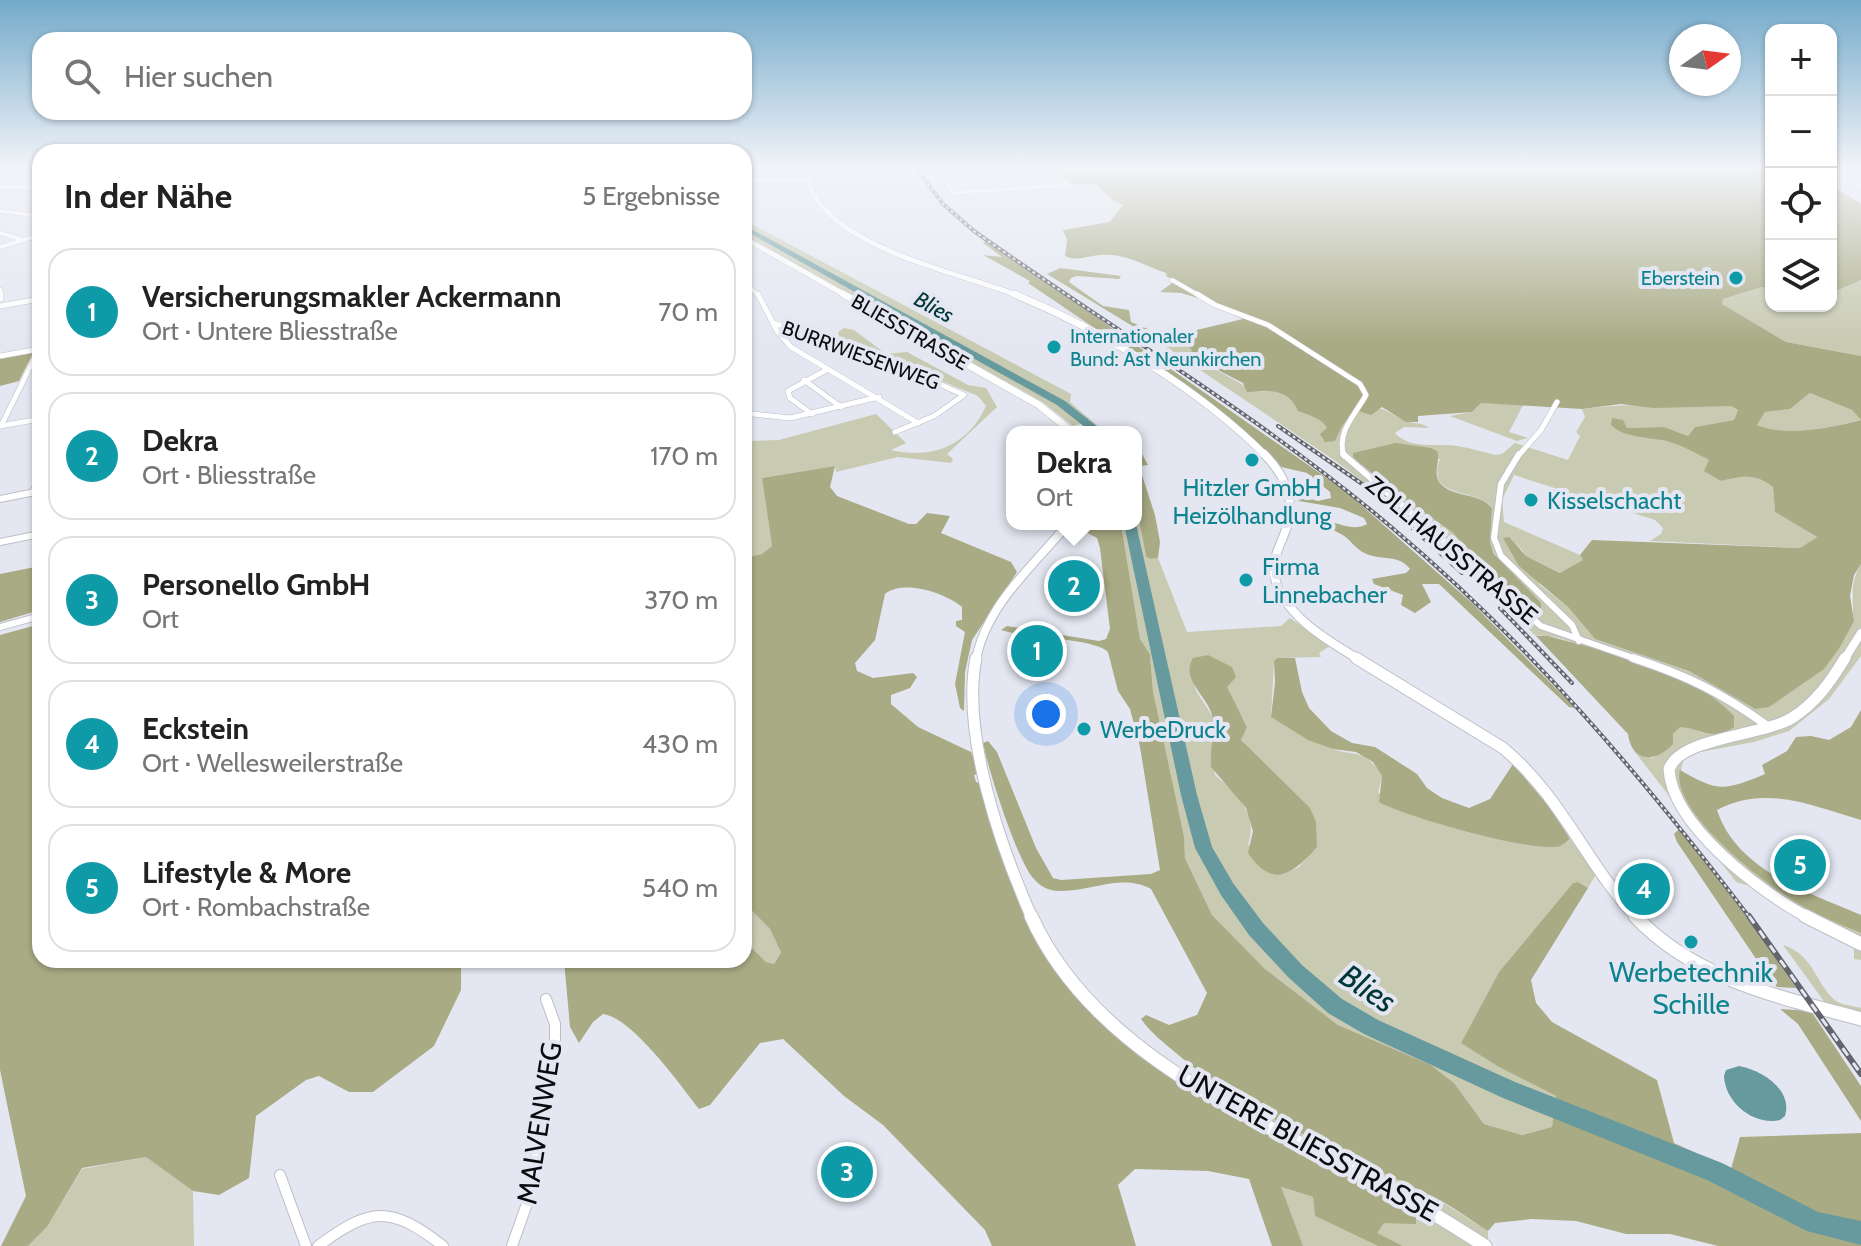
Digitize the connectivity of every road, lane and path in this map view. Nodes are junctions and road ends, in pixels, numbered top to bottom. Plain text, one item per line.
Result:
1 (852, 227) edge
2 (0, 233) edge
3 (32, 237) edge
4 (23, 240) junction
5 (752, 243) edge
6 (0, 247) edge
7 (1172, 280) dead end
8 (752, 288) edge
9 (0, 290) edge
10 (0, 298) edge
11 (32, 300) edge
12 (0, 306) edge
13 (773, 323) junction
14 (32, 349) edge
15 (0, 356) edge
16 (32, 362) edge
17 (828, 369) junction
18 (804, 380) junction
19 (879, 397) junction
20 (1557, 402) dead end
21 (841, 407) junction
22 (752, 414) edge
23 (812, 414) junction
24 (32, 420) edge
25 (918, 423) junction
26 (1, 426) edge
27 (1065, 426) edge
28 (895, 432) dead end
29 (32, 493) edge
30 (0, 499) edge
31 (1063, 530) edge
32 (32, 536) edge
33 (0, 542) edge
34 (32, 618) edge
35 (0, 627) edge
36 (1861, 633) edge
37 (1579, 641) junction
38 (1771, 729) junction
39 (1861, 944) edge
40 (546, 999) dead end
41 (1861, 1019) edge
42 (280, 1175) dead end
43 (306, 1246) edge
44 (318, 1246) edge
45 (443, 1246) edge
46 (512, 1246) edge
47 (1485, 1246) edge

1 - 41 main road
2 - 4 street
3 - 4 street
4 - 6 street
5 - 27 main road, BLIESSTRASSE
7 - 37 street, ZOLLHAUSSTRASSE
8 - 13 street
9 - 10 main road
11 - 12 street
13 - 17 street
13 - 25 street, BURRWIESENWEG
14 - 15 street
16 - 26 street
17 - 18 street
17 - 19 street
18 - 21 street
18 - 23 street
19 - 21 street
19 - 25 street
20 - 37 street
21 - 23 street
22 - 23 street
24 - 26 street
25 - 28 street, BURRWIESENWEG
29 - 30 street
31 - 47 main road, UNTERE BLIESSTRASSE
32 - 33 street
34 - 35 street
36 - 38 main road
37 - 38 street, ZOLLHAUSSTRASSE
38 - 39 main road
40 - 46 street, MALVENWEG
42 - 43 street
44 - 45 street

